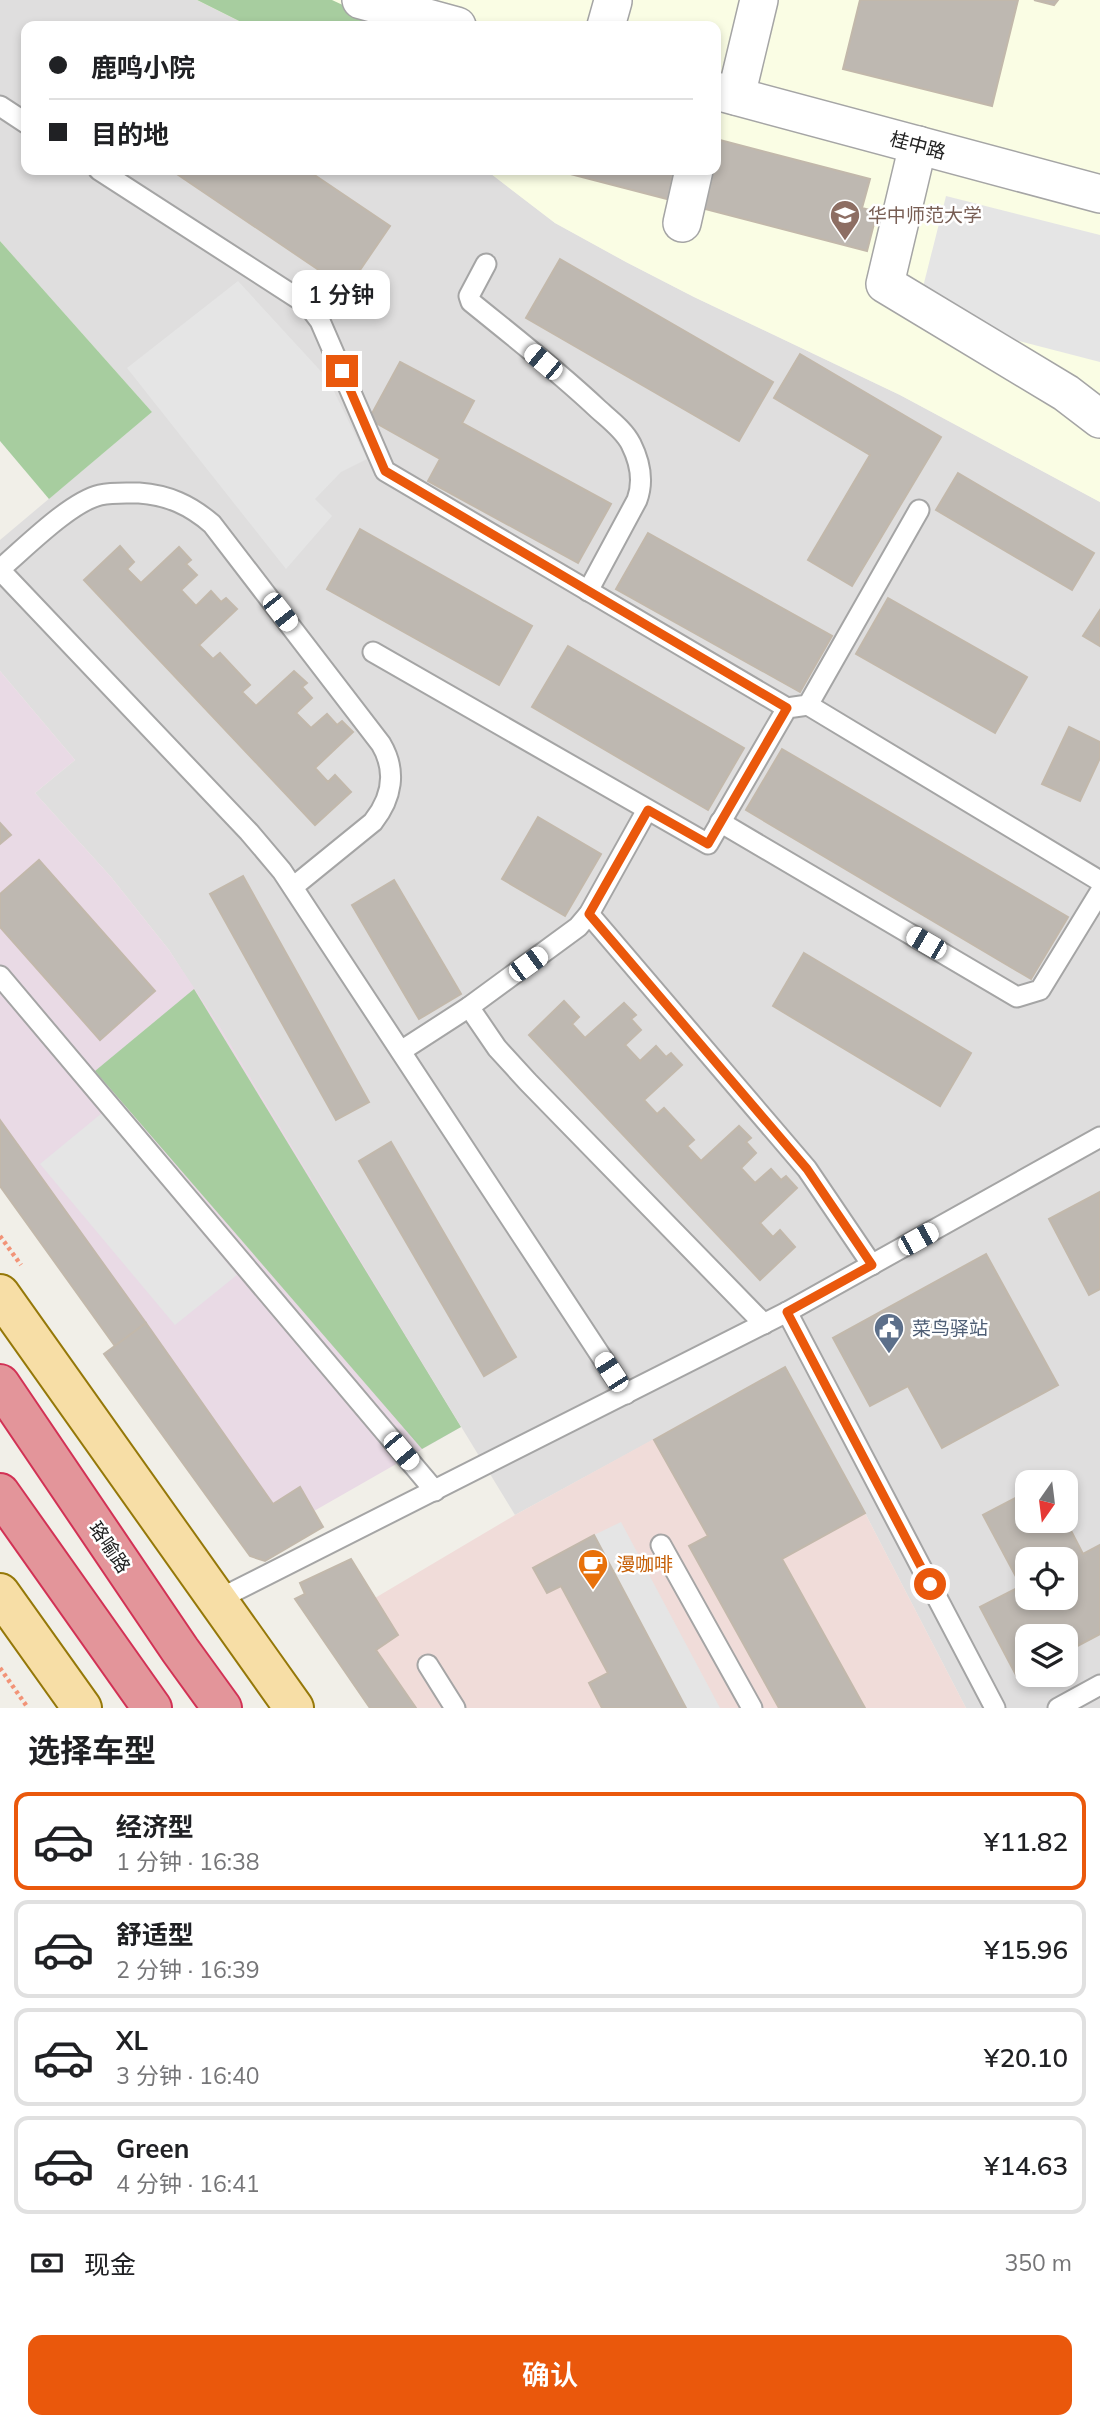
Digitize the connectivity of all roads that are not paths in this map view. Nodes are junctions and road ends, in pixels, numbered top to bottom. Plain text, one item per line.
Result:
1 (361, 0) edge
2 (759, 0) edge
3 (613, 1) edge
4 (439, 21) edge
5 (607, 21) edge
6 (726, 94) edge
7 (0, 106) edge
8 (21, 120) edge
9 (918, 145) junction
10 (107, 175) edge
11 (693, 175) edge
12 (1100, 194) edge
13 (682, 223) dead end
14 (486, 264) dead end
15 (1100, 419) edge
16 (919, 510) dead end
17 (0, 570) edge
18 (588, 591) junction
19 (373, 652) dead end
20 (808, 705) junction
21 (787, 708) junction
22 (648, 810) junction
23 (720, 822) junction
24 (1100, 881) edge
25 (293, 887) junction
26 (1100, 892) edge
27 (589, 914) junction
28 (0, 976) edge
29 (469, 1007) junction
30 (401, 1051) junction
31 (1100, 1137) edge
32 (872, 1265) junction
33 (0, 1294) edge
34 (787, 1312) junction
35 (764, 1324) junction
36 (0, 1384) edge
37 (626, 1394) junction
38 (435, 1491) junction
39 (0, 1493) edge
40 (661, 1545) dead end
41 (0, 1593) edge
42 (218, 1600) junction
43 (97, 1632) junction
44 (428, 1665) dead end
45 (1100, 1685) edge
46 (82, 1708) edge
47 (124, 1708) edge
48 (152, 1708) edge
49 (222, 1708) edge
50 (294, 1708) edge
51 (456, 1708) edge
52 (752, 1708) edge
53 (995, 1708) edge
54 (1058, 1708) edge

1 - 4 street
2 - 6 street
3 - 5 street
6 - 9 street, 桂中路
7 - 8 lane
9 - 12 street, 桂中路
9 - 15 street
10 - 18 lane
11 - 13 street
14 - 18 lane
16 - 20 lane
17 - 25 lane
17 - 25 lane
18 - 21 lane
19 - 22 lane
20 - 21 lane
20 - 24 lane
21 - 23 lane
22 - 23 lane
22 - 27 lane
23 - 26 lane
25 - 30 lane
27 - 29 lane
27 - 32 lane
28 - 38 lane
29 - 30 lane
29 - 35 lane
30 - 37 lane
31 - 32 lane
32 - 34 lane
33 - 42 main road
34 - 35 lane
34 - 53 lane
35 - 37 lane
36 - 49 highway, 珞喻路
37 - 38 lane
38 - 42 lane
39 - 43 highway
40 - 52 lane
41 - 46 main road
42 - 50 main road
43 - 47 highway
43 - 48 highway
44 - 51 lane
45 - 54 lane

